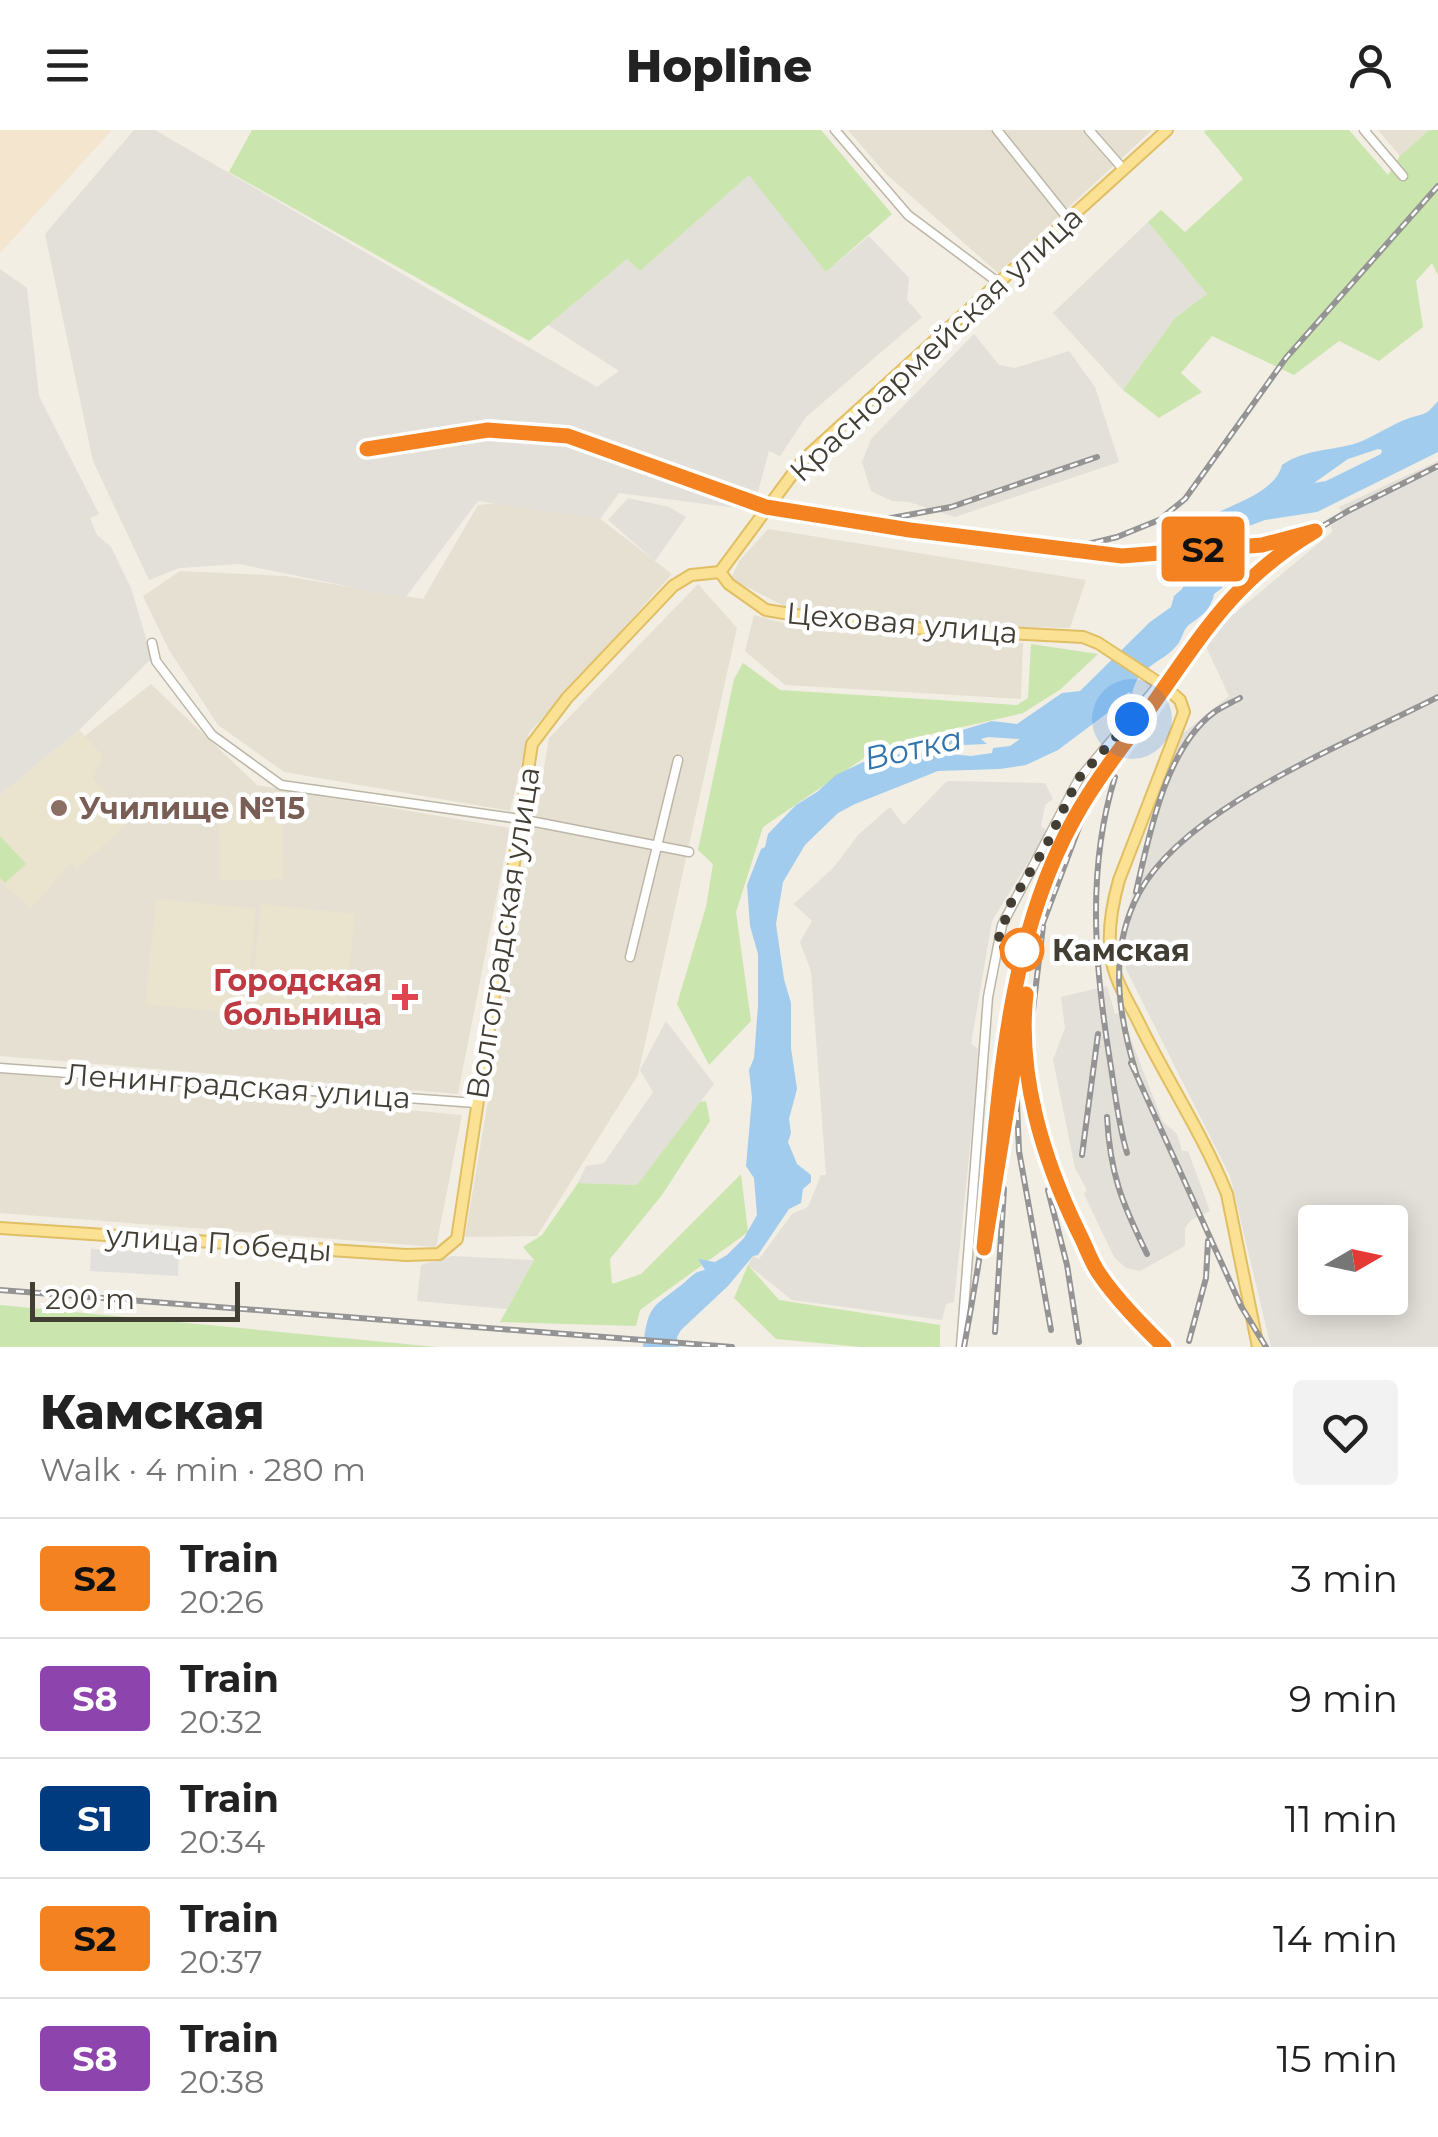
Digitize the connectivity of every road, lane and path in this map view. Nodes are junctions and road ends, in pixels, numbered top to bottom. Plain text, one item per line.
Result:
1 (836, 130) edge
2 (997, 130) edge
3 (1089, 130) edge
4 (1167, 130) edge
5 (1364, 130) edge
6 (1124, 170) junction
7 (1403, 176) dead end
8 (1070, 220) junction
9 (1000, 282) junction
10 (720, 572) junction
11 (152, 643) dead end
12 (1157, 681) junction
13 (678, 760) dead end
14 (520, 820) junction
15 (658, 846) junction
16 (689, 852) dead end
17 (630, 957) dead end
18 (0, 1068) edge
19 (476, 1103) junction
20 (0, 1228) edge
21 (439, 1254) joint
22 (960, 1347) edge
23 (1258, 1347) edge

1 - 9 street
2 - 8 street
3 - 6 street
4 - 6 main road, Красноармейская улица
5 - 7 street
6 - 8 main road, Красноармейская улица
8 - 9 main road, Красноармейская улица
9 - 10 main road, Красноармейская улица
10 - 12 main road, Цеховая улица
10 - 14 main road, Волгоградская улица
11 - 14 street
12 - 22 street
12 - 23 main road
13 - 15 street
14 - 15 street
14 - 19 main road, Волгоградская улица
15 - 16 street
15 - 17 street
18 - 19 street, Ленинградская улица
19 - 21 main road, Волгоградская улица
20 - 21 main road, улица Победы

